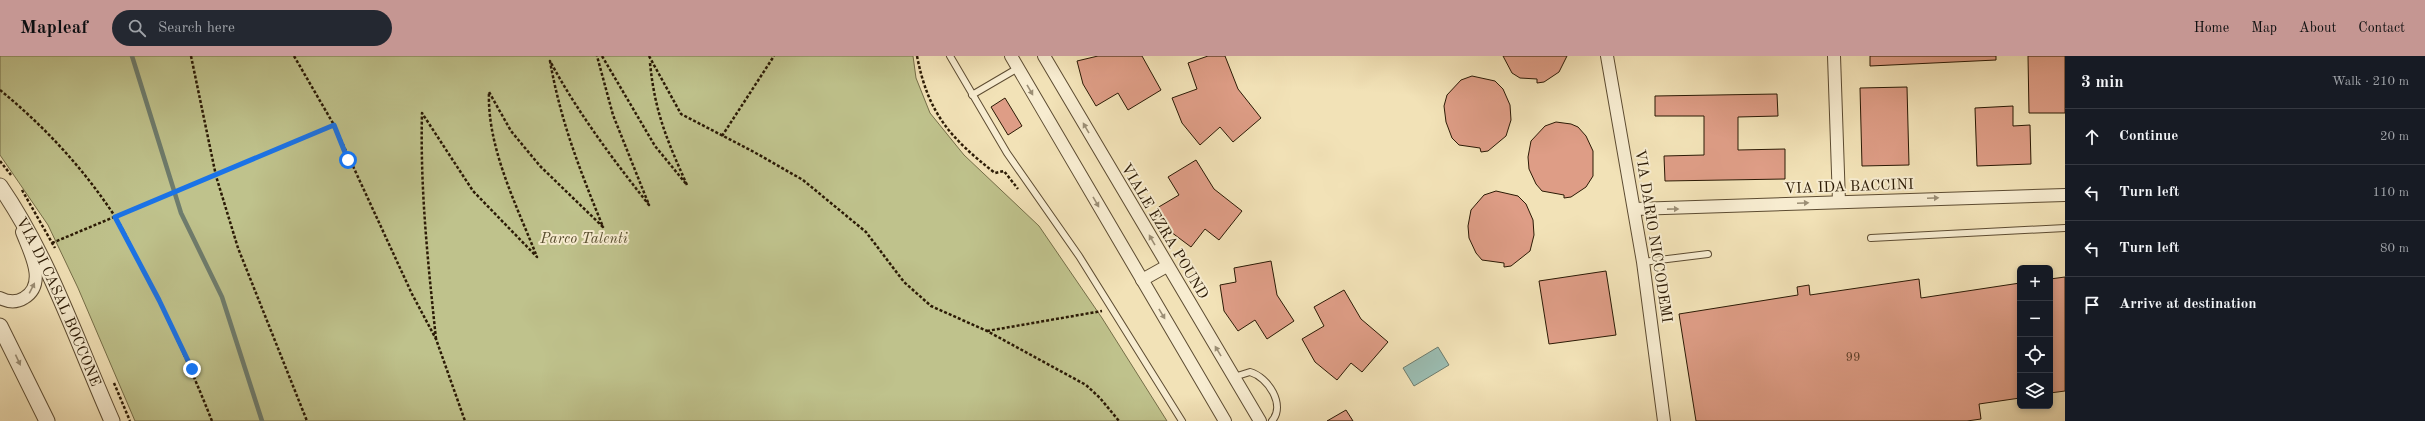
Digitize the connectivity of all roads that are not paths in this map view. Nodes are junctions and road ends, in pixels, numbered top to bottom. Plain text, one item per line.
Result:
1 (950, 56) edge
2 (1011, 56) edge
3 (1044, 56) edge
4 (1607, 56) edge
5 (1834, 56) edge
6 (1018, 68) junction
7 (972, 95) junction
8 (0, 186) edge
9 (2065, 195) edge
10 (1839, 202) junction
11 (12, 204) junction
12 (1634, 209) junction
13 (2065, 228) edge
14 (1871, 238) dead end
15 (1708, 254) dead end
16 (1643, 262) junction
17 (1167, 266) junction
18 (1142, 280) junction
19 (0, 298) edge
20 (0, 326) edge
21 (1234, 377) junction
22 (47, 421) edge
23 (112, 421) edge
24 (1182, 421) edge
25 (1225, 421) edge
26 (1260, 421) edge
27 (1272, 421) edge
28 (1664, 421) edge

1 - 7 lane
2 - 6 street
17 -> 3 street, VIALE EZRA POUND
4 - 12 street, VIA DARIO NICCODEMI
5 - 10 street
6 - 7 lane
6 -> 18 street
7 - 24 lane
8 - 11 street, VIA DI CASAL BOCCONE
10 -> 9 street, VIA IDA BACCINI
12 -> 10 street, VIA IDA BACCINI
19 -> 11 street
11 - 23 street, VIA DI CASAL BOCCONE
12 - 16 street, VIA DARIO NICCODEMI
13 - 14 lane
15 - 16 lane
16 - 28 street, VIA DARIO NICCODEMI
17 - 18 street
21 -> 17 street, VIALE EZRA POUND
18 -> 25 street
20 -> 22 street
21 - 26 street, VIALE EZRA POUND
21 - 27 lane

